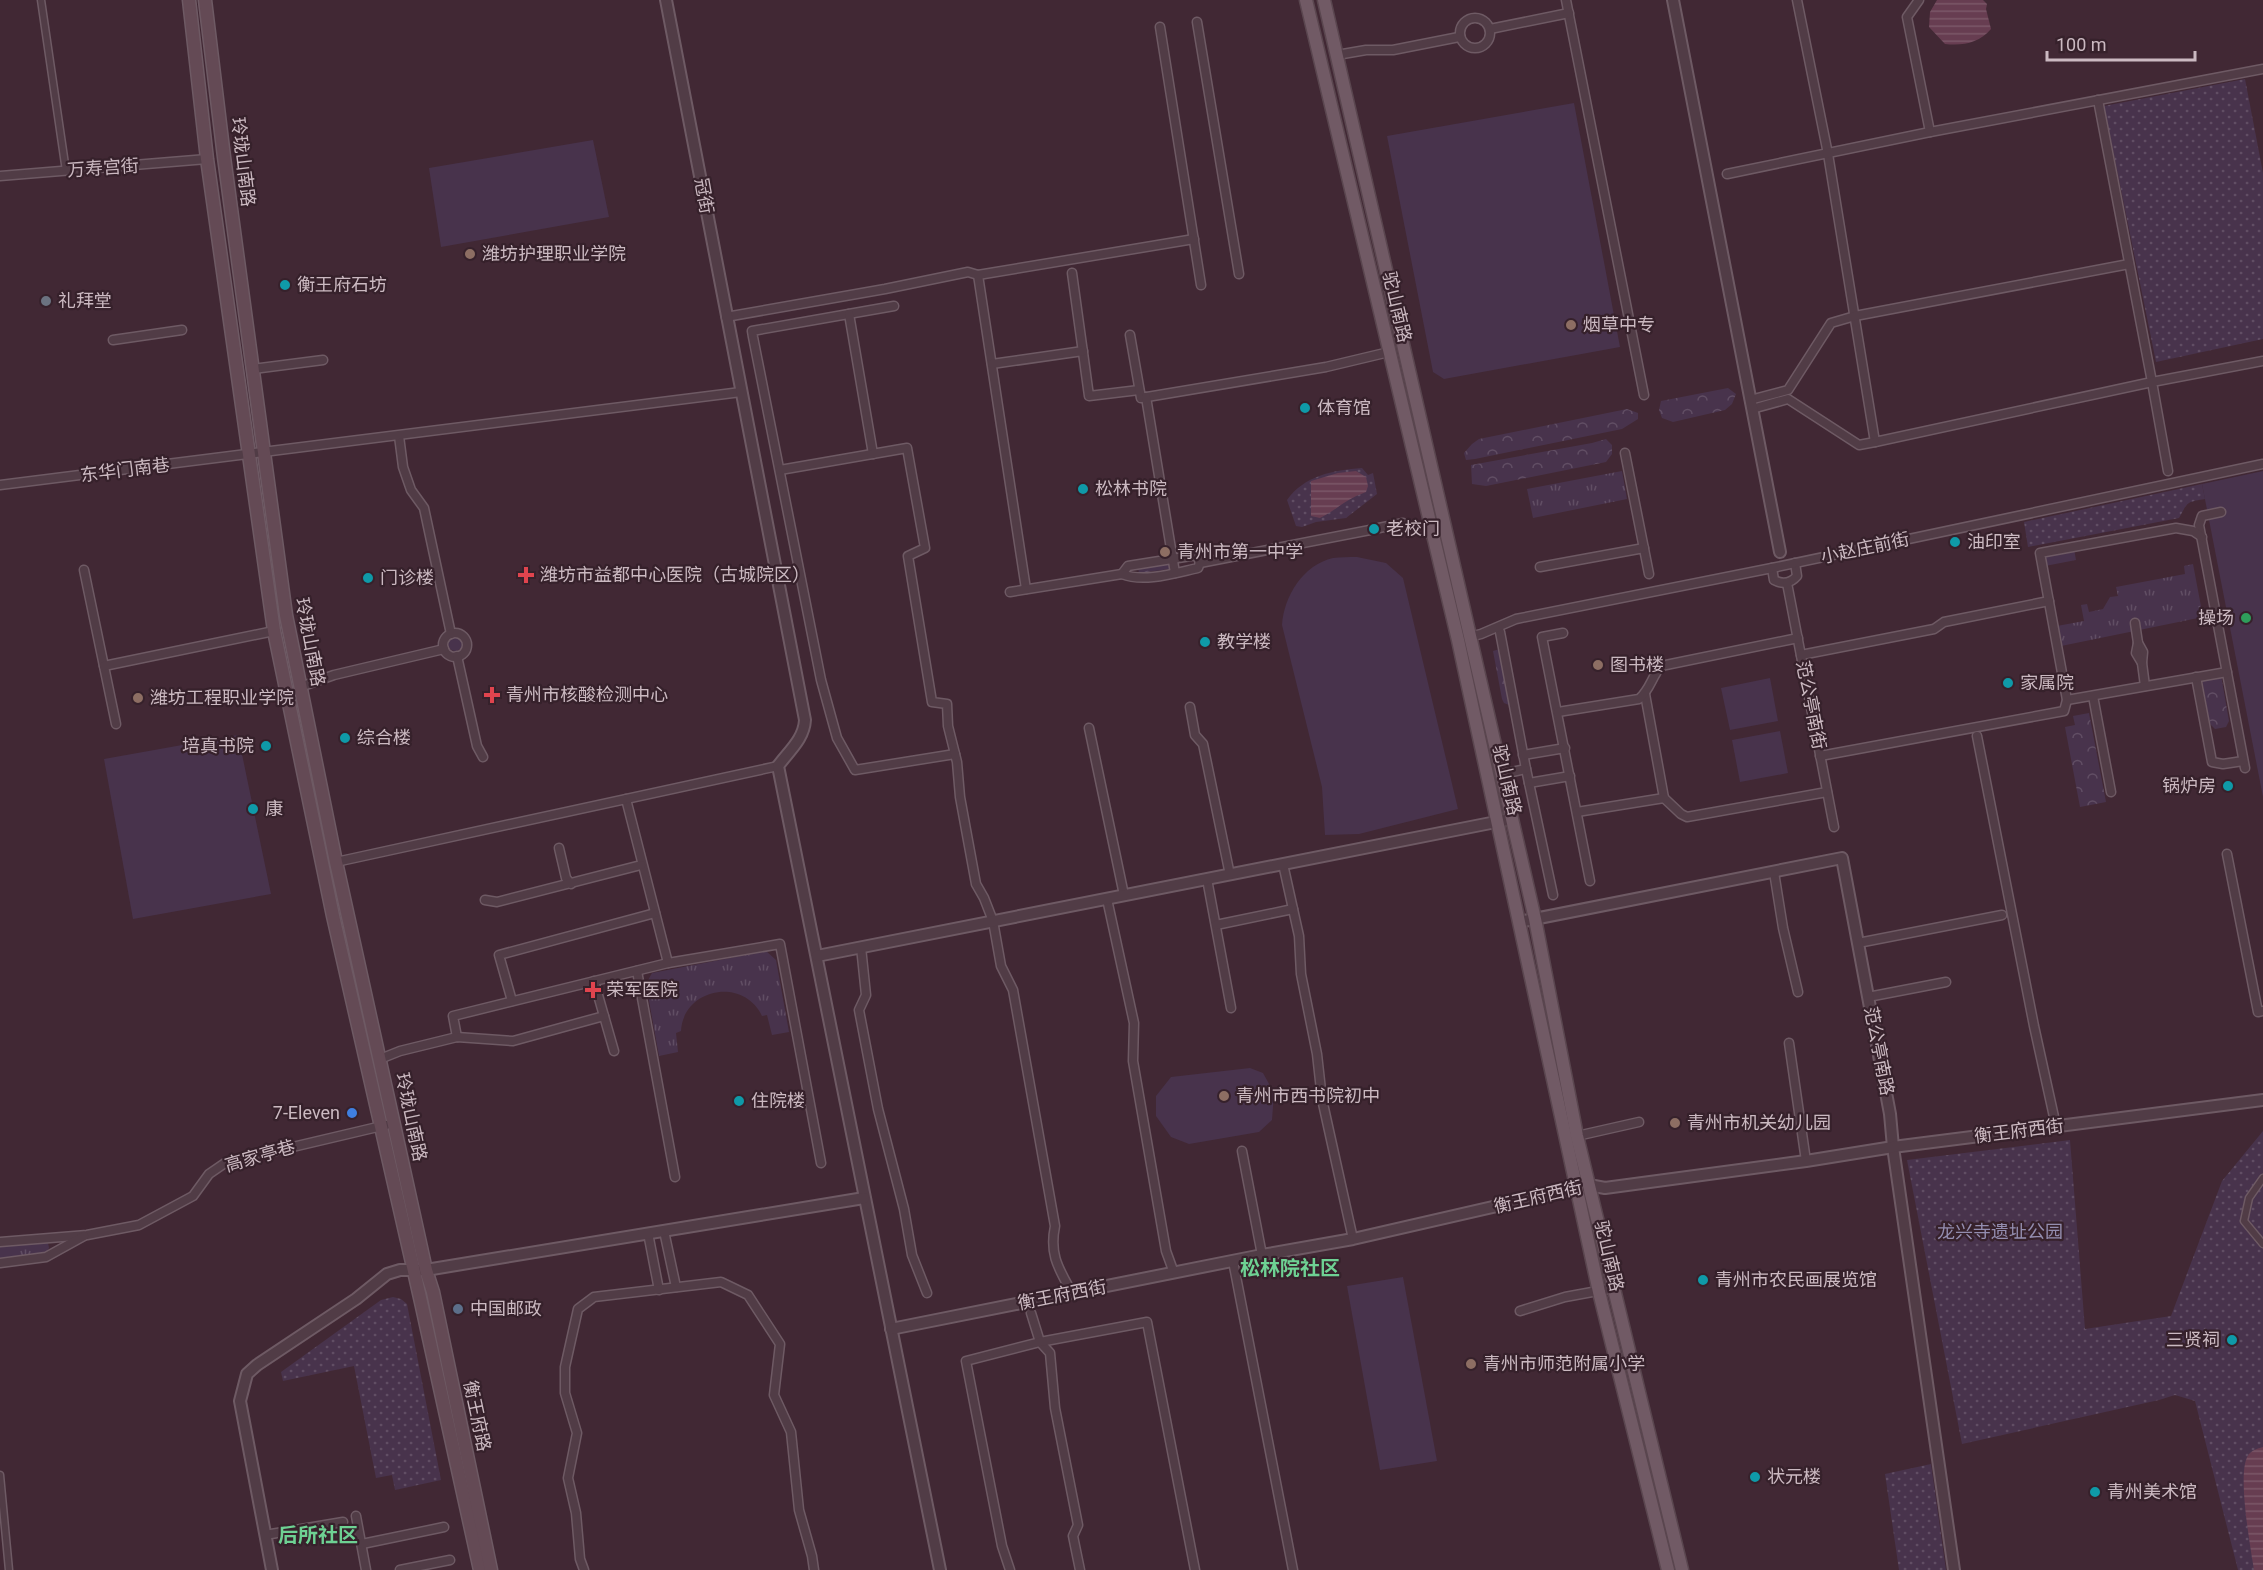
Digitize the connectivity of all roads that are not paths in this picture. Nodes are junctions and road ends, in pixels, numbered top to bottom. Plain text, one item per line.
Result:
1 (41, 0) edge
2 (189, 0) edge
3 (206, 0) edge
4 (666, 0) edge
5 (1306, 0) edge
6 (1324, 0) edge
7 (1566, 0) edge
8 (1672, 0) edge
9 (1797, 0) edge
10 (1919, 0) edge
11 (1569, 13) junction
12 (1197, 22) dead end
13 (1160, 27) dead end
14 (1490, 29) junction
15 (1459, 37) junction
16 (1337, 55) junction
17 (2263, 69) edge
18 (2098, 100) junction
19 (1930, 132) junction
20 (1828, 153) junction
21 (207, 159) junction
22 (66, 171) junction
23 (1727, 174) dead end
24 (0, 176) edge
25 (1194, 239) junction
26 (2129, 264) junction
27 (1072, 273) dead end
28 (1239, 274) dead end
29 (978, 275) junction
30 (1201, 285) dead end
31 (894, 306) dead end
32 (849, 314) junction
33 (1855, 316) junction
34 (726, 317) junction
35 (182, 330) dead end
36 (1130, 335) dead end
37 (113, 340) dead end
38 (1083, 351) junction
39 (1389, 352) junction
40 (323, 360) dead end
41 (2263, 361) edge
42 (992, 364) junction
43 (253, 369) junction
44 (2152, 382) junction
45 (1139, 390) junction
46 (741, 392) junction
47 (1644, 395) dead end
48 (1146, 397) junction
49 (1751, 404) junction
50 (399, 436) junction
51 (1875, 442) junction
52 (264, 453) junction
53 (1625, 453) dead end
54 (873, 454) junction
55 (249, 455) junction
56 (2263, 464) edge
57 (780, 470) junction
58 (2168, 471) dead end
59 (0, 485) edge
60 (2221, 512) dead end
61 (1403, 523) dead end
62 (2202, 537) junction
63 (1644, 548) junction
64 (1780, 552) dead end
65 (1173, 558) junction
66 (1200, 563) junction
67 (1794, 563) junction
68 (1539, 567) dead end
69 (1772, 568) junction
70 (84, 570) dead end
71 (1175, 573) junction
72 (1122, 574) junction
73 (1649, 574) dead end
74 (1787, 583) junction
75 (1026, 589) junction
76 (1010, 592) dead end
77 (2049, 601) junction
78 (2134, 623) dead end
79 (274, 631) junction
80 (1500, 632) dead end
81 (1563, 633) dead end
82 (452, 634) junction
83 (1469, 637) junction
84 (1798, 639) junction
85 (444, 649) junction
86 (1801, 655) junction
87 (457, 656) junction
88 (104, 666) junction
89 (2227, 672) junction
90 (2196, 677) junction
91 (2145, 686) junction
92 (300, 687) junction
93 (1645, 694) junction
94 (2093, 696) junction
95 (2067, 700) junction
96 (1190, 707) dead end
97 (1558, 712) junction
98 (116, 724) dead end
99 (1089, 728) dead end
100 (1977, 736) dead end
101 (1565, 748) junction
102 (955, 754) junction
103 (1523, 755) junction
104 (1820, 756) junction
105 (483, 757) dead end
106 (778, 765) junction
107 (1526, 769) junction
108 (1512, 772) dead end
109 (1570, 776) junction
110 (1529, 783) junction
111 (1827, 792) junction
112 (2111, 792) dead end
113 (1664, 798) junction
114 (626, 799) junction
115 (1577, 812) junction
116 (1504, 820) junction
117 (1834, 827) dead end
118 (559, 848) dead end
119 (2227, 854) dead end
120 (336, 862) junction
121 (1283, 864) junction
122 (641, 865) junction
123 (1774, 872) junction
124 (1230, 874) junction
125 (1207, 879) junction
126 (1590, 881) dead end
127 (571, 884) junction
128 (1124, 895) junction
129 (1553, 896) dead end
130 (1107, 898) junction
131 (485, 900) dead end
132 (1293, 909) junction
133 (655, 913) junction
134 (2002, 915) dead end
135 (1534, 919) junction
136 (993, 921) junction
137 (1520, 922) junction
138 (1216, 925) junction
139 (1858, 943) junction
140 (861, 947) junction
141 (817, 956) junction
142 (668, 963) junction
143 (637, 971) junction
144 (594, 981) junction
145 (1946, 982) dead end
146 (1798, 992) dead end
147 (1868, 997) junction
148 (512, 1001) junction
149 (1231, 1008) dead end
150 (2263, 1011) edge
151 (604, 1016) junction
152 (458, 1037) junction
153 (1790, 1043) dead end
154 (614, 1052) dead end
155 (381, 1059) junction
156 (2263, 1100) edge
157 (1639, 1122) dead end
158 (394, 1124) junction
159 (381, 1126) junction
160 (2056, 1126) junction
161 (1577, 1136) junction
162 (1893, 1147) junction
163 (1242, 1151) dead end
164 (1806, 1161) junction
165 (821, 1162) dead end
166 (675, 1177) dead end
167 (2263, 1178) edge
168 (1589, 1185) junction
169 (1575, 1189) junction
170 (864, 1198) junction
171 (664, 1230) junction
172 (648, 1233) junction
173 (87, 1235) junction
174 (1353, 1239) junction
175 (0, 1242) edge
176 (2263, 1244) edge
177 (1262, 1255) junction
178 (1233, 1261) junction
179 (0, 1263) edge
180 (426, 1270) junction
181 (413, 1271) junction
182 (1174, 1273) junction
183 (676, 1287) junction
184 (1614, 1288) junction
185 (659, 1290) junction
186 (1599, 1292) junction
187 (927, 1293) dead end
188 (1072, 1293) junction
189 (1520, 1311) dead end
190 (1031, 1313) dead end
191 (891, 1329) junction
192 (1040, 1342) junction
193 (0, 1475) edge
194 (356, 1516) dead end
195 (343, 1522) dead end
196 (444, 1527) dead end
197 (265, 1535) junction
198 (362, 1545) junction
199 (450, 1560) dead end
200 (9, 1570) edge
201 (272, 1570) edge
202 (366, 1570) edge
203 (400, 1570) edge
204 (480, 1570) edge
205 (491, 1570) edge
206 (584, 1570) edge
207 (814, 1570) edge
208 (940, 1570) edge
209 (1010, 1570) edge
210 (1080, 1570) edge
211 (1196, 1570) edge
212 (1293, 1570) edge
213 (1668, 1570) edge
214 (1682, 1570) edge
215 (1954, 1570) edge

1 - 22 street
2 - 21 main road, 玲珑山南路
3 - 43 main road, 玲珑山南路
4 - 34 street, 冠街
5 - 39 main road, 驼山南路
6 - 16 main road, 驼山南路
7 - 11 street
8 - 49 street
9 - 20 street
10 - 19 street
11 - 14 street
11 - 47 street
12 - 28 street
13 - 25 street
14 - 15 street
14 - 15 street
15 - 16 street
16 - 83 main road, 驼山南路
17 - 18 street
18 - 19 street
18 - 26 street
19 - 20 street
20 - 23 street
20 - 33 street
21 - 22 street, 万寿宫街
21 - 55 main road, 玲珑山南路
22 - 24 street, 万寿宫街
25 - 29 street
25 - 30 street
26 - 33 street
26 - 44 street
27 - 38 street
29 - 34 street
29 - 42 street
31 - 32 street
32 - 54 street
32 - 57 street
33 - 49 street
33 - 51 street
34 - 46 street, 冠街
35 - 37 street
36 - 45 street
38 - 42 street
38 - 45 street
39 - 48 street
39 - 116 main road, 驼山南路
40 - 43 street
41 - 44 street
42 - 75 street
43 - 52 main road, 玲珑山南路
44 - 51 street
44 - 58 street
45 - 48 street
46 - 50 street, 东华门南巷
46 - 106 street, 冠街
48 - 65 street
49 - 51 street
49 - 64 street
50 - 52 street, 东华门南巷
50 - 82 street
52 - 55 street, 东华门南巷
52 - 92 main road, 玲珑山南路
53 - 63 street
54 - 57 street
54 - 102 street
55 - 59 street, 东华门南巷
55 - 79 main road, 玲珑山南路
56 - 67 street, 小赵庄前街
57 - 102 street
60 - 62 street
61 - 66 street
62 - 77 street
62 - 89 street
63 - 68 street
63 - 73 street
65 - 66 street
65 - 71 street
65 - 72 street
66 - 71 street
67 - 69 street, 小赵庄前街
67 - 74 street
69 - 74 street
69 - 83 street, 小赵庄前街
70 - 88 street
71 - 72 street
72 - 75 street
74 - 84 street, 范公亭南街
75 - 76 street
77 - 86 street
77 - 95 street
78 - 91 street
79 - 88 street
79 - 159 main road, 玲珑山南路
80 - 103 street
81 - 97 street
82 - 85 street
82 - 87 street
83 - 116 main road, 驼山南路
84 - 86 street, 范公亭南街
84 - 93 street
85 - 87 street
85 - 92 street
86 - 104 street, 范公亭南街
87 - 105 street
88 - 98 street
89 - 90 street
89 - 90 street
90 - 91 street
91 - 94 street
92 - 120 main road, 玲珑山南路
93 - 97 street
93 - 113 street
94 - 95 street
94 - 112 street
95 - 104 street
96 - 124 street
97 - 101 street
99 - 128 street
100 - 160 street
101 - 103 street
101 - 109 street
102 - 136 street
103 - 107 street
104 - 111 street, 范公亭南街
106 - 114 street
106 - 141 street
107 - 108 street
107 - 110 street
109 - 110 street
109 - 115 street
110 - 129 street
111 - 113 street
111 - 117 street, 范公亭南街
113 - 115 street
114 - 120 street
114 - 122 street
115 - 126 street
116 - 121 street
116 - 135 main road, 驼山南路
116 - 137 main road, 驼山南路
118 - 127 street
119 - 150 street
120 - 155 main road, 玲珑山南路
121 - 124 street
121 - 132 street
122 - 127 street
122 - 133 street
123 - 135 street, 范公亭南路
123 - 139 street, 范公亭南路
123 - 146 street
124 - 125 street
125 - 128 street
125 - 138 street
127 - 131 street
128 - 130 street
130 - 136 street
130 - 182 street
132 - 138 street
132 - 174 street
133 - 142 street
133 - 148 street
134 - 139 street
135 - 137 street, 范公亭南路
135 - 161 main road, 驼山南路
136 - 140 street
136 - 188 street
137 - 169 main road, 驼山南路
138 - 149 street
139 - 147 street, 范公亭南路
140 - 141 street
140 - 187 street
141 - 170 street
142 - 143 street
142 - 165 street
143 - 144 street
143 - 166 street
144 - 148 street
144 - 151 street
145 - 147 street
147 - 162 street, 范公亭南路
148 - 152 street
151 - 152 street
151 - 154 street
152 - 155 street
153 - 164 street
155 - 158 main road, 玲珑山南路
156 - 160 street, 衡王府西街
157 - 161 street
158 - 159 street, 高家亭巷
158 - 180 main road, 玲珑山南路
159 - 173 street, 高家亭巷
159 - 181 main road, 玲珑山南路
160 - 162 street, 衡王府西街
161 - 168 main road, 驼山南路
162 - 164 street, 衡王府西街
162 - 215 street, 范公亭南路
163 - 177 street
164 - 168 street, 衡王府西街
167 - 176 street
168 - 169 street, 衡王府西街
168 - 184 main road, 驼山南路
169 - 174 street, 衡王府西街
169 - 186 main road, 驼山南路
170 - 171 street
170 - 191 street
171 - 172 street
171 - 183 street
172 - 180 street
172 - 185 street
173 - 175 street, 高家亭巷
173 - 179 street
174 - 177 street, 衡王府西街
177 - 178 street, 衡王府西街
178 - 182 street, 衡王府西街
178 - 212 street
180 - 181 street
180 - 205 main road, 衡王府路
181 - 197 street
181 - 204 main road, 衡王府路
182 - 188 street, 衡王府西街
183 - 185 street
183 - 207 street
184 - 186 street
184 - 214 main road, 驼山南路
185 - 206 street
186 - 189 street
186 - 213 main road, 驼山南路
188 - 191 street, 衡王府西街
190 - 192 street
191 - 208 street
192 - 209 street
192 - 210 street
192 - 211 street
193 - 200 street
194 - 198 street
195 - 197 street
196 - 198 street
197 - 201 street
198 - 202 street
199 - 203 street

